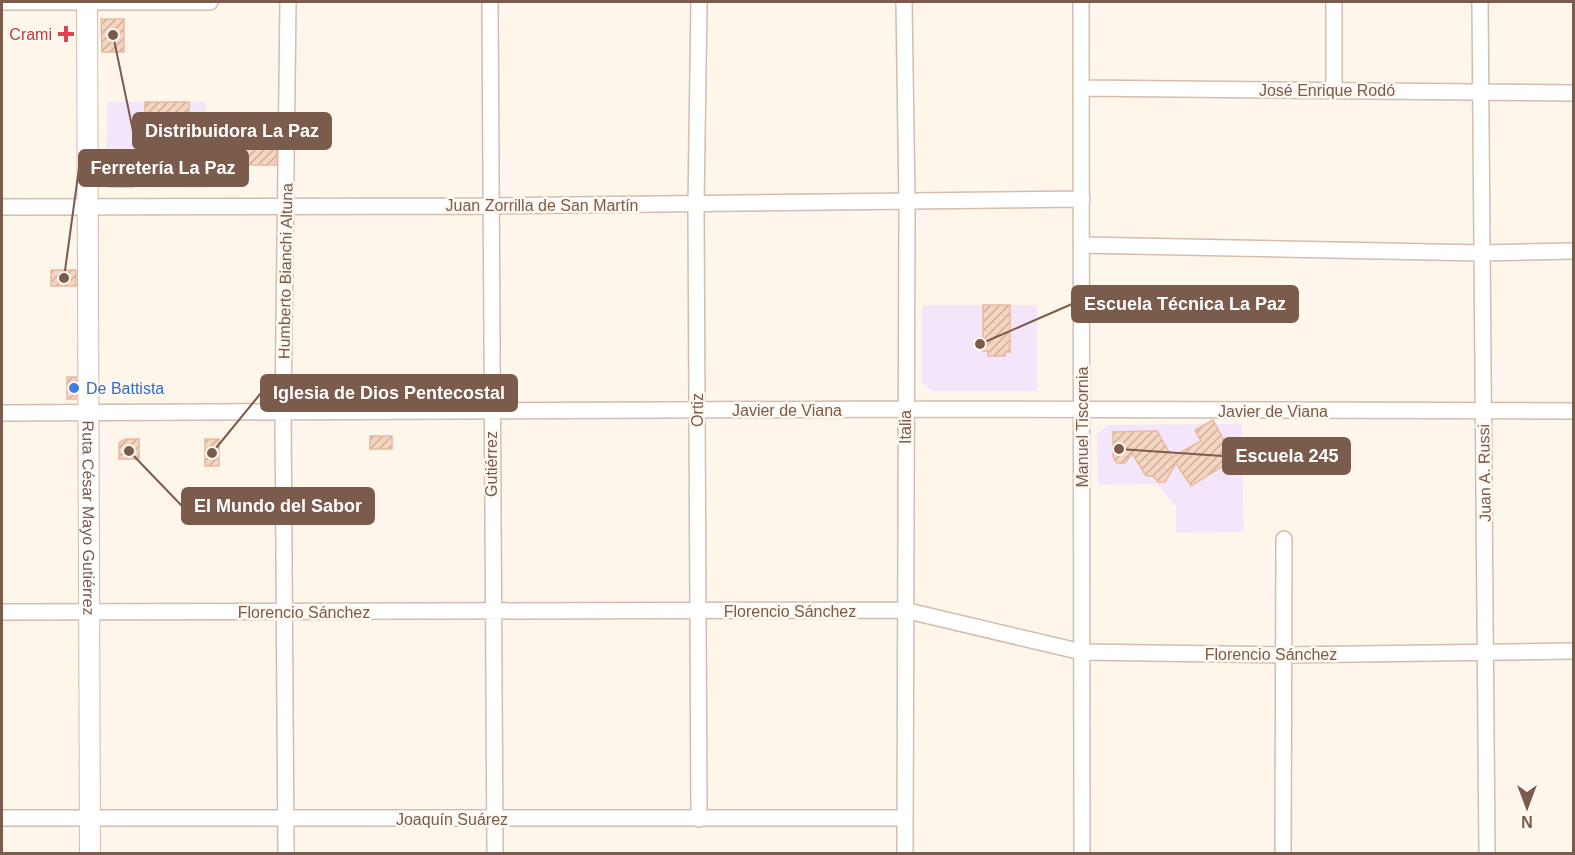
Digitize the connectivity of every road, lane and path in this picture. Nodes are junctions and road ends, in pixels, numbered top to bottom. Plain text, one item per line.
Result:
1 (2, 2) edge
2 (87, 2) edge
3 (210, 2) edge
4 (288, 2) edge
5 (490, 2) edge
6 (699, 2) edge
7 (903, 2) edge
8 (1081, 2) edge
9 (1334, 2) edge
10 (1480, 2) edge
11 (1081, 88) junction
12 (1334, 90) junction
13 (1481, 92) junction
14 (1574, 93) edge
15 (1082, 199) junction
16 (907, 202) junction
17 (696, 204) junction
18 (286, 206) junction
19 (491, 206) junction
20 (2, 207) edge
21 (88, 207) junction
22 (1082, 245) junction
23 (1574, 251) edge
24 (1482, 253) junction
25 (905, 409) junction
26 (1082, 410) junction
27 (283, 411) junction
28 (491, 411) junction
29 (697, 411) junction
30 (1483, 411) junction
31 (1574, 411) edge
32 (2, 413) edge
33 (89, 414) junction
34 (1284, 539) dead end
35 (904, 610) junction
36 (2, 612) edge
37 (91, 612) junction
38 (283, 612) junction
39 (492, 612) junction
40 (698, 612) junction
41 (1574, 651) edge
42 (1082, 652) junction
43 (1486, 652) junction
44 (1283, 655) junction
45 (2, 818) edge
46 (903, 818) junction
47 (90, 819) junction
48 (286, 819) junction
49 (494, 819) junction
50 (699, 819) junction
51 (90, 854) edge
52 (286, 854) edge
53 (495, 854) edge
54 (905, 854) edge
55 (1082, 854) edge
56 (1283, 854) edge
57 (1487, 854) edge

1 - 2 street
2 - 3 street
2 - 21 street, Ruta César Mayo Gutiérrez
4 - 18 street, Humberto Bianchi Altuna
5 - 19 street, Gutiérrez
6 - 17 street, Ortiz
7 - 16 street, Italia
8 - 11 street, Manuel Tiscornia
9 - 12 street
10 - 13 street, Juan A. Russi
11 - 12 street, José Enrique Rodó
11 - 15 street, Manuel Tiscornia
12 - 13 street, José Enrique Rodó
13 - 14 street, José Enrique Rodó
13 - 24 street, Juan A. Russi
15 - 16 street, Juan Zorrilla de San Martín
15 - 22 street, Manuel Tiscornia
16 - 17 street, Juan Zorrilla de San Martín
16 - 25 street, Italia
17 - 19 street, Juan Zorrilla de San Martín
17 - 29 street, Ortiz
18 - 19 street, Juan Zorrilla de San Martín
18 - 21 street, Juan Zorrilla de San Martín
18 - 27 street, Humberto Bianchi Altuna
19 - 28 street, Gutiérrez
20 - 21 street, Juan Zorrilla de San Martín
21 - 33 street, Ruta César Mayo Gutiérrez
22 - 24 street
22 - 26 street, Manuel Tiscornia
23 - 24 street
24 - 30 street, Juan A. Russi
25 - 26 street, Javier de Viana
25 - 29 street, Javier de Viana
25 - 35 street, Italia
26 - 30 street, Javier de Viana
26 - 42 street, Manuel Tiscornia
27 - 28 street, Javier de Viana
27 - 33 street, Javier de Viana
27 - 38 street, Humberto Bianchi Altuna
28 - 29 street, Javier de Viana
28 - 39 street, Gutiérrez
29 - 40 street, Ortiz
30 - 31 street, Javier de Viana
30 - 43 street, Juan A. Russi
32 - 33 street, Javier de Viana
33 - 37 street, Ruta César Mayo Gutiérrez
34 - 44 street
35 - 40 street, Florencio Sánchez
35 - 42 street, Florencio Sánchez
35 - 46 street, Italia
36 - 37 street, Florencio Sánchez
37 - 38 street, Florencio Sánchez
37 - 47 street, Ruta César Mayo Gutiérrez
38 - 39 street, Florencio Sánchez
38 - 48 street, Humberto Bianchi Altuna
39 - 40 street, Florencio Sánchez
39 - 49 street, Gutiérrez
40 - 50 street, Ortiz
41 - 43 street, Florencio Sánchez
42 - 44 street, Florencio Sánchez
42 - 55 street, Manuel Tiscornia
43 - 44 street, Florencio Sánchez
43 - 57 street, Juan A. Russi
44 - 56 street
45 - 47 street, Joaquín Suárez
46 - 50 street, Joaquín Suárez
46 - 54 street, Italia
47 - 48 street, Joaquín Suárez
47 - 51 street, Ruta César Mayo Gutiérrez
48 - 49 street, Joaquín Suárez
48 - 52 street, Humberto Bianchi Altuna
49 - 50 street, Joaquín Suárez
49 - 53 street, Gutiérrez

